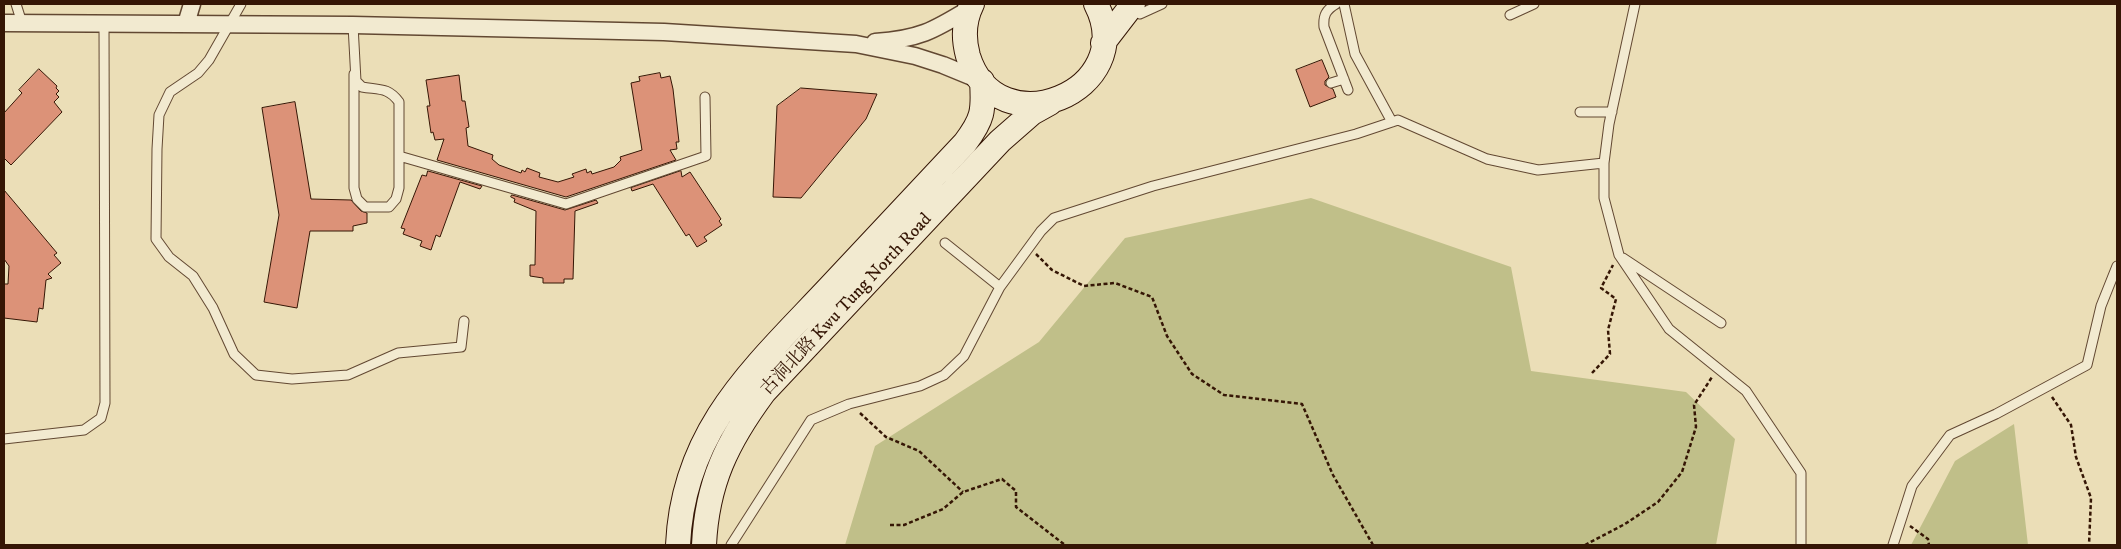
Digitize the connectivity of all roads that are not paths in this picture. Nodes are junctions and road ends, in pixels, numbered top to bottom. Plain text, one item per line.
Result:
1 (16, 4) edge
2 (192, 4) edge
3 (241, 4) edge
4 (1096, 4) edge
5 (1162, 4) edge
6 (1336, 4) edge
7 (1344, 4) edge
8 (1534, 4) edge
9 (1635, 4) edge
10 (971, 6) edge
11 (1136, 9) edge
12 (1510, 15) dead end
13 (4, 23) edge
14 (22, 23) junction
15 (104, 24) junction
16 (186, 24) junction
17 (354, 25) junction
18 (1103, 43) junction
19 (856, 44) junction
20 (354, 74) junction
21 (1344, 79) junction
22 (982, 81) junction
23 (1331, 83) dead end
24 (1348, 90) dead end
25 (705, 97) dead end
26 (1050, 103) junction
27 (1580, 112) dead end
28 (1612, 112) junction
29 (1392, 122) junction
30 (399, 156) junction
31 (1604, 164) junction
32 (945, 242) dead end
33 (1619, 255) junction
34 (2117, 266) edge
35 (1000, 287) junction
36 (464, 322) dead end
37 (1721, 322) dead end
38 (4, 439) edge
39 (678, 545) edge
40 (704, 545) edge
41 (731, 545) edge
42 (1801, 545) edge
43 (1893, 545) edge

1 - 14 lane
2 - 16 street
3 - 36 lane
4 - 18 main road, 古洞北路 Kwu Tung North Road
5 - 11 lane
6 - 21 lane
7 - 29 lane
8 - 12 lane
9 - 28 lane
10 - 19 street
10 - 22 main road, 古洞北路 Kwu Tung North Road
11 - 18 main road, 古洞北路 Kwu Tung North Road
13 - 14 street
14 - 15 street
15 - 16 street
15 - 38 lane
16 - 17 street
17 - 19 street
17 - 20 lane
18 - 26 main road, 古洞北路 Kwu Tung North Road
19 - 22 street
20 - 30 lane
20 - 30 lane
21 - 23 lane
21 - 24 lane
22 - 26 main road, 古洞北路 Kwu Tung North Road
22 - 39 main road, 古洞北路 Kwu Tung North Road
25 - 30 lane
26 - 40 main road, 古洞北路 Kwu Tung North Road
27 - 28 lane
28 - 31 lane
29 - 31 lane
29 - 35 lane
31 - 33 lane
32 - 35 lane
33 - 37 lane
33 - 42 lane
34 - 43 lane
35 - 41 lane

